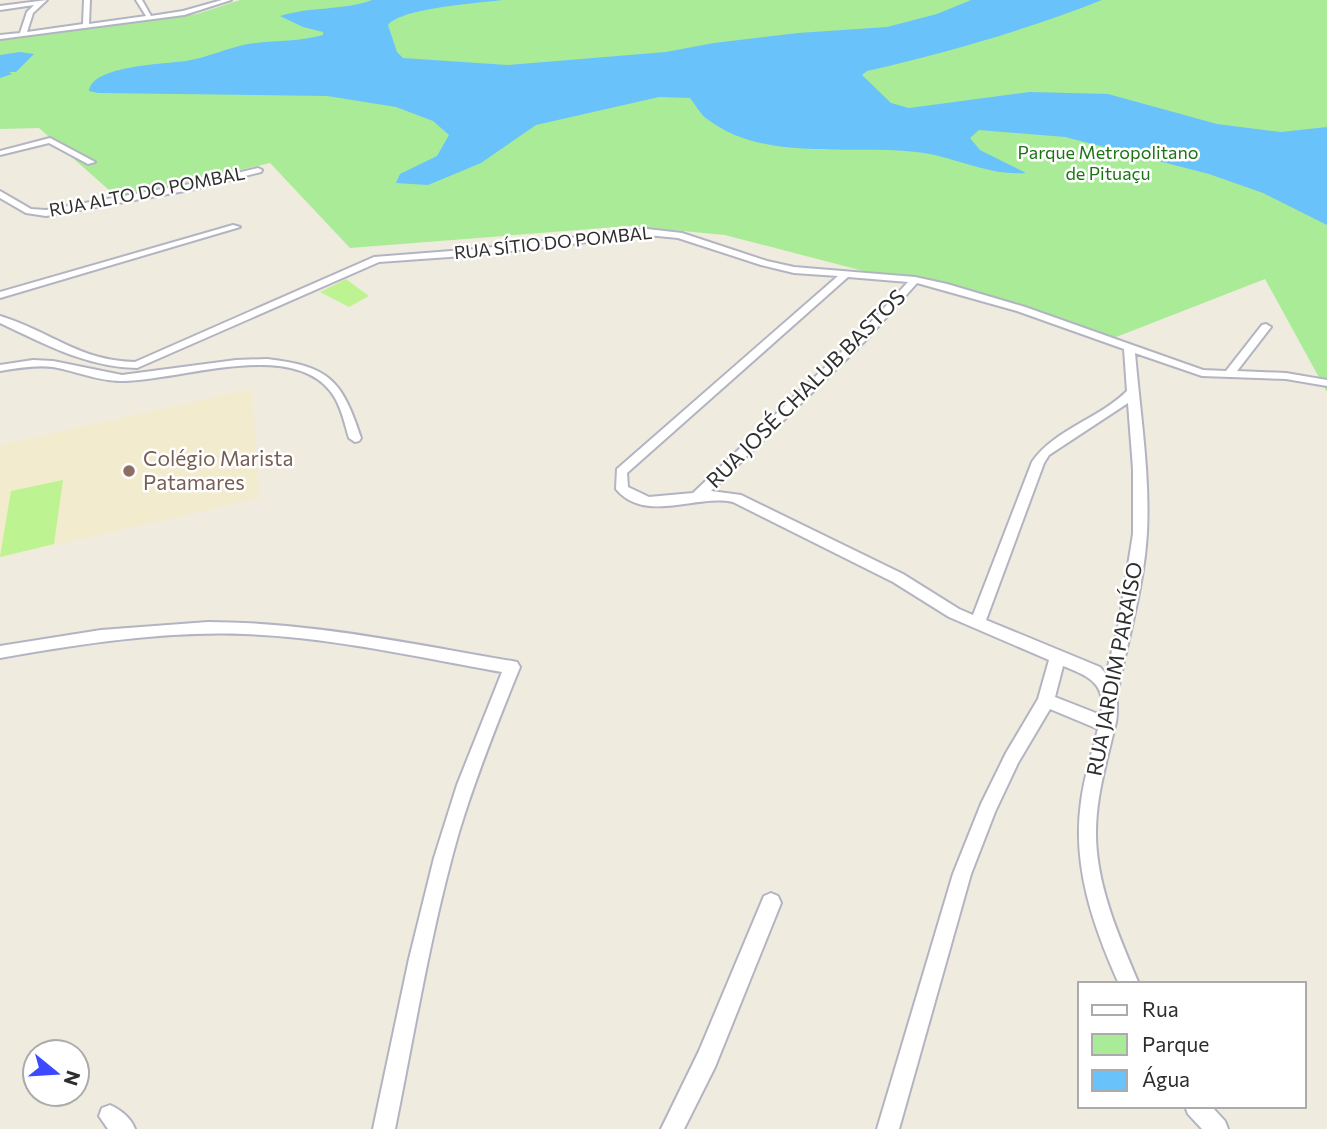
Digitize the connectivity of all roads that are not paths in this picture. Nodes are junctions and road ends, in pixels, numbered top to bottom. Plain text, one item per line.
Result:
1 (87, 0) edge
2 (139, 0) edge
3 (228, 0) edge
4 (254, 0) edge
5 (267, 0) edge
6 (42, 2) edge
7 (0, 8) edge
8 (149, 17) junction
9 (86, 26) junction
10 (23, 34) junction
11 (0, 37) edge
12 (0, 153) edge
13 (91, 162) dead end
14 (258, 170) dead end
15 (0, 194) edge
16 (236, 227) dead end
17 (845, 275) junction
18 (915, 280) junction
19 (0, 295) edge
20 (0, 319) edge
21 (1266, 327) dead end
22 (1129, 347) junction
23 (0, 368) edge
24 (1229, 374) junction
25 (1327, 383) edge
26 (1131, 393) junction
27 (355, 438) dead end
28 (697, 497) junction
29 (977, 624) junction
30 (0, 652) edge
31 (1057, 657) junction
32 (1109, 694) junction
33 (1046, 701) junction
34 (1107, 725) junction
35 (771, 903) dead end
36 (1128, 982) edge
37 (1198, 1108) edge
38 (384, 1129) edge
39 (672, 1129) edge
40 (888, 1129) edge
41 (1217, 1129) edge

1 - 9 street
2 - 8 street
3 - 8 street
4 - 5 street
6 - 7 street
6 - 10 street
8 - 9 street
9 - 10 street
10 - 11 street
12 - 13 street
14 - 15 street, RUA ALTO DO POMBAL
16 - 19 street
17 - 18 street, RUA SÍTIO DO POMBAL
17 - 20 street, RUA SÍTIO DO POMBAL
17 - 28 street
18 - 22 street, RUA SÍTIO DO POMBAL
18 - 28 street, RUA JOSÉ CHALUB BASTOS
21 - 24 street
22 - 24 street, RUA SÍTIO DO POMBAL
22 - 26 street, RUA JARDIM PARAÍSO
23 - 27 street
24 - 25 street, RUA SÍTIO DO POMBAL
26 - 29 street
26 - 32 street, RUA JARDIM PARAÍSO
28 - 29 street
29 - 31 street
30 - 38 street
31 - 32 street
31 - 33 street
32 - 34 street, RUA JARDIM PARAÍSO
33 - 34 street
33 - 40 street
34 - 36 street, RUA JARDIM PARAÍSO
35 - 39 street
37 - 41 street

